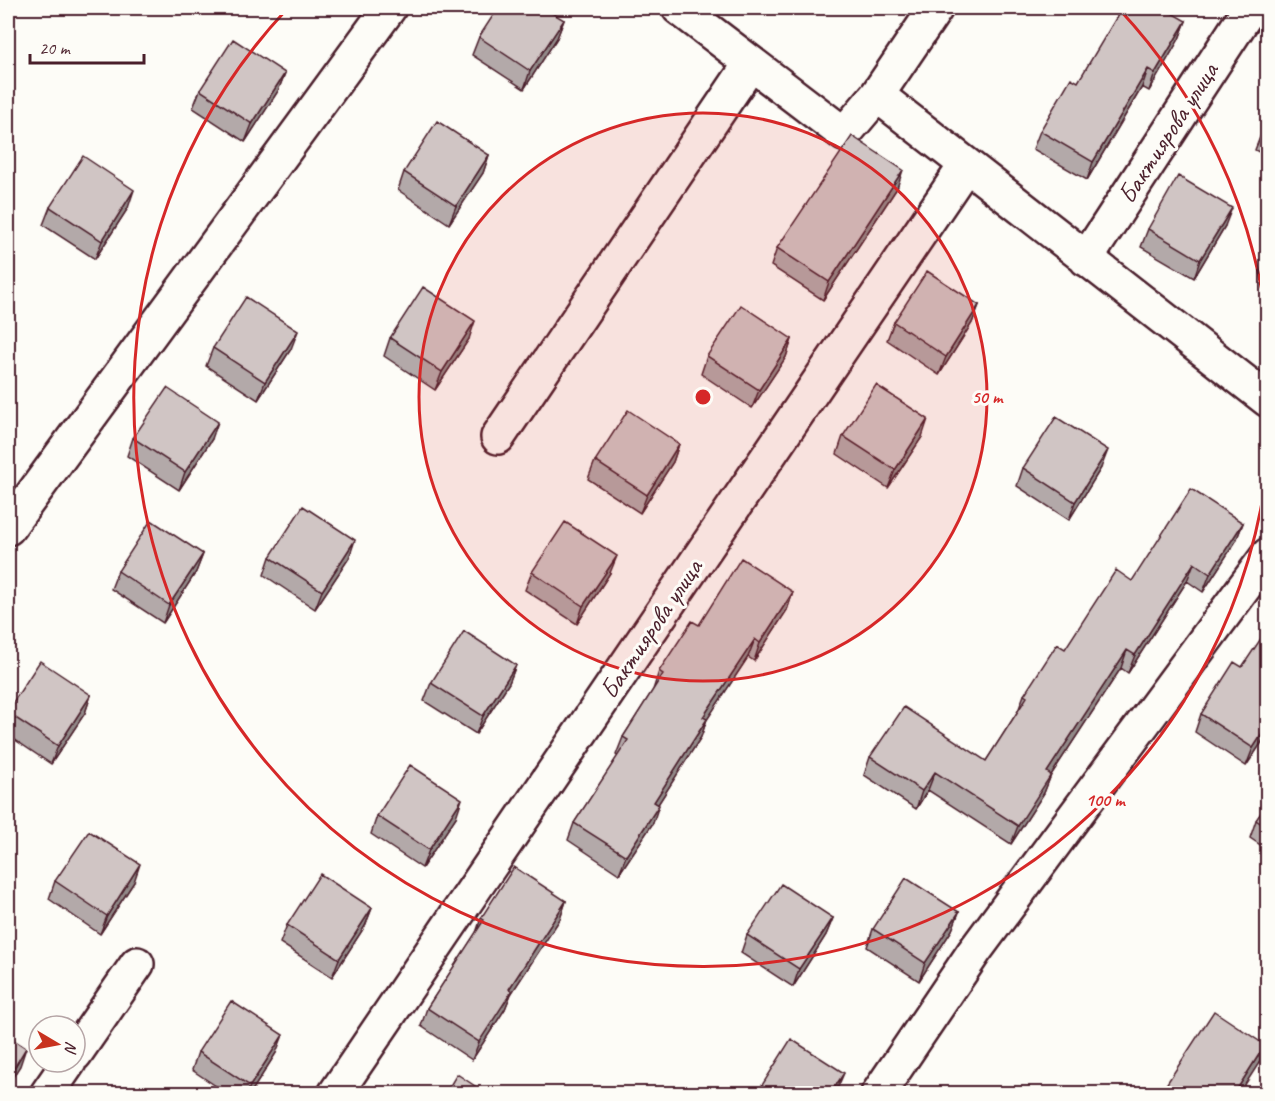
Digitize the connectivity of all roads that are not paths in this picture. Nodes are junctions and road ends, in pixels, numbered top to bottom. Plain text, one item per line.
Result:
1 (389, 8) edge
2 (679, 8) edge
3 (936, 8) edge
4 (1250, 8) edge
5 (751, 63) junction
6 (877, 95) junction
7 (966, 165) junction
8 (1086, 259) junction
9 (1268, 400) edge
10 (498, 437) dead end
11 (8, 528) edge
12 (1268, 555) edge
13 (137, 964) dead end
14 (87, 1037) edge
15 (61, 1074) edge
16 (47, 1094) edge
17 (335, 1094) edge
18 (878, 1094) edge

1 - 11 street
2 - 5 street
3 - 6 street
4 - 8 street, Бактиярова улица
5 - 6 street
5 - 10 street
6 - 7 street
7 - 8 street
7 - 17 street, Бактиярова улица
8 - 9 street
12 - 18 street
13 - 14 street
15 - 16 street

